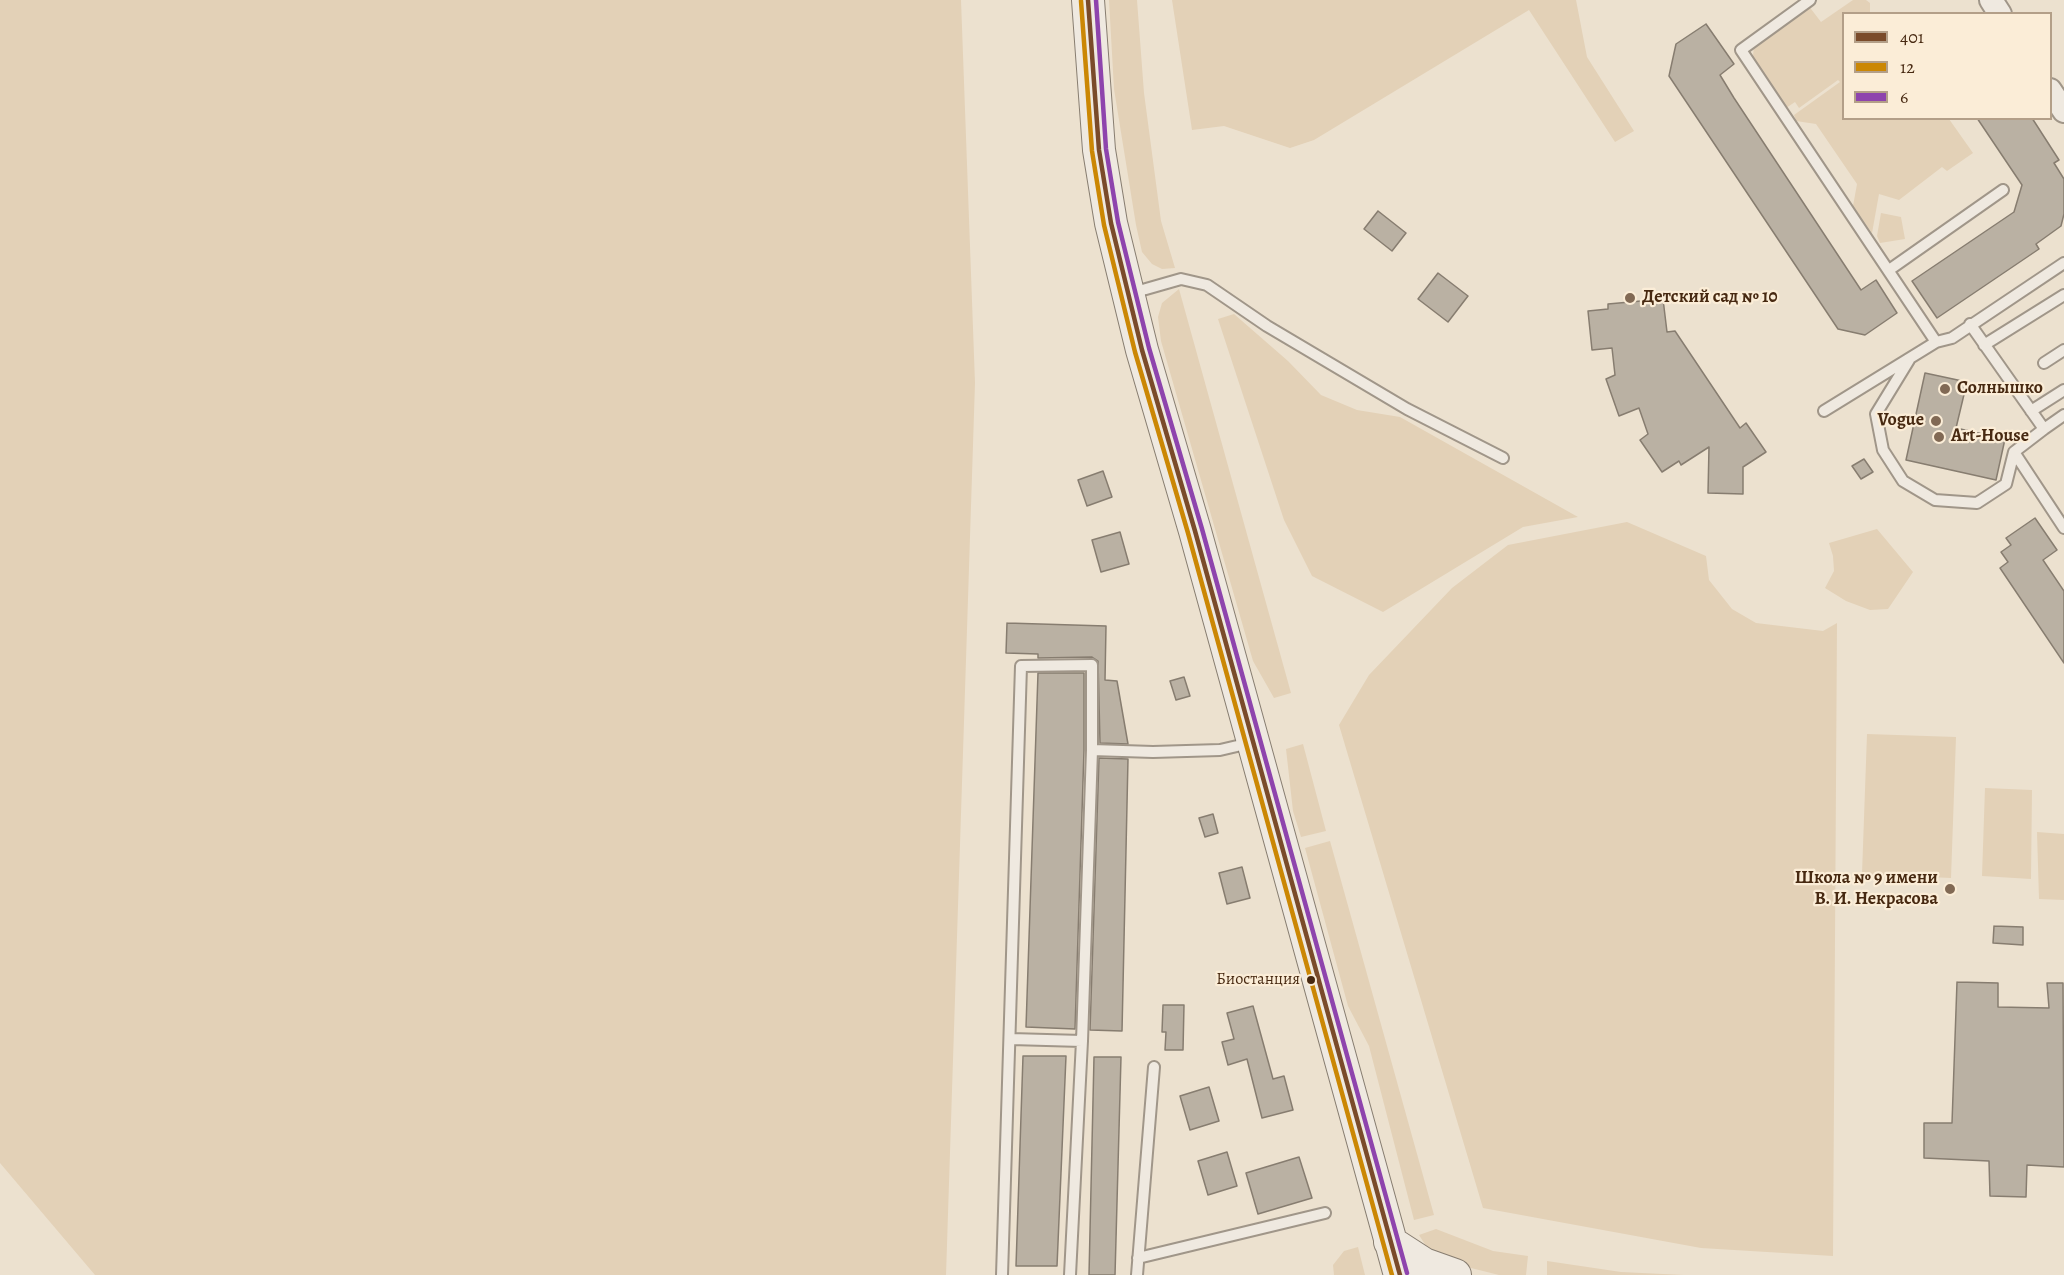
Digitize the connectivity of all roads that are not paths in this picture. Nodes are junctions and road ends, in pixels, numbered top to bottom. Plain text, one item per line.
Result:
1 (1088, 0) edge
2 (1810, 0) edge
3 (2052, 93) edge
4 (2064, 111) edge
5 (2003, 190) dead end
6 (2064, 263) edge
7 (1889, 270) junction
8 (1128, 294) junction
9 (2064, 295) edge
10 (1970, 324) junction
11 (1936, 342) junction
12 (1984, 345) junction
13 (2064, 350) edge
14 (1909, 360) junction
15 (2044, 363) dead end
16 (2064, 390) edge
17 (1824, 411) dead end
18 (2031, 411) junction
19 (2064, 415) edge
20 (2044, 429) junction
21 (2014, 452) junction
22 (1503, 458) dead end
23 (2064, 528) edge
24 (1253, 742) junction
25 (1092, 750) junction
26 (1011, 1039) junction
27 (1083, 1041) junction
28 (1154, 1066) dead end
29 (1325, 1213) dead end
30 (1390, 1242) junction
31 (1138, 1258) junction
32 (1002, 1275) edge
33 (1070, 1275) edge
34 (1137, 1275) edge
35 (1400, 1275) edge
36 (1455, 1275) edge

1 - 8 main road
2 - 7 lane
3 - 4 street
5 - 7 lane
6 - 10 lane
7 - 11 lane
8 - 22 lane
8 - 24 main road
9 - 12 lane
10 - 11 lane
10 - 12 lane
11 - 14 lane
12 - 18 lane
13 - 15 lane
14 - 17 lane
14 - 21 lane
16 - 18 lane
18 - 20 lane
19 - 20 lane
20 - 21 lane
21 - 23 lane
24 - 25 lane
24 - 30 main road
25 - 26 lane
25 - 27 lane
26 - 27 lane
26 - 32 lane
27 - 33 lane
28 - 31 lane
29 - 31 lane
30 - 35 main road
30 - 36 main road
31 - 34 lane

